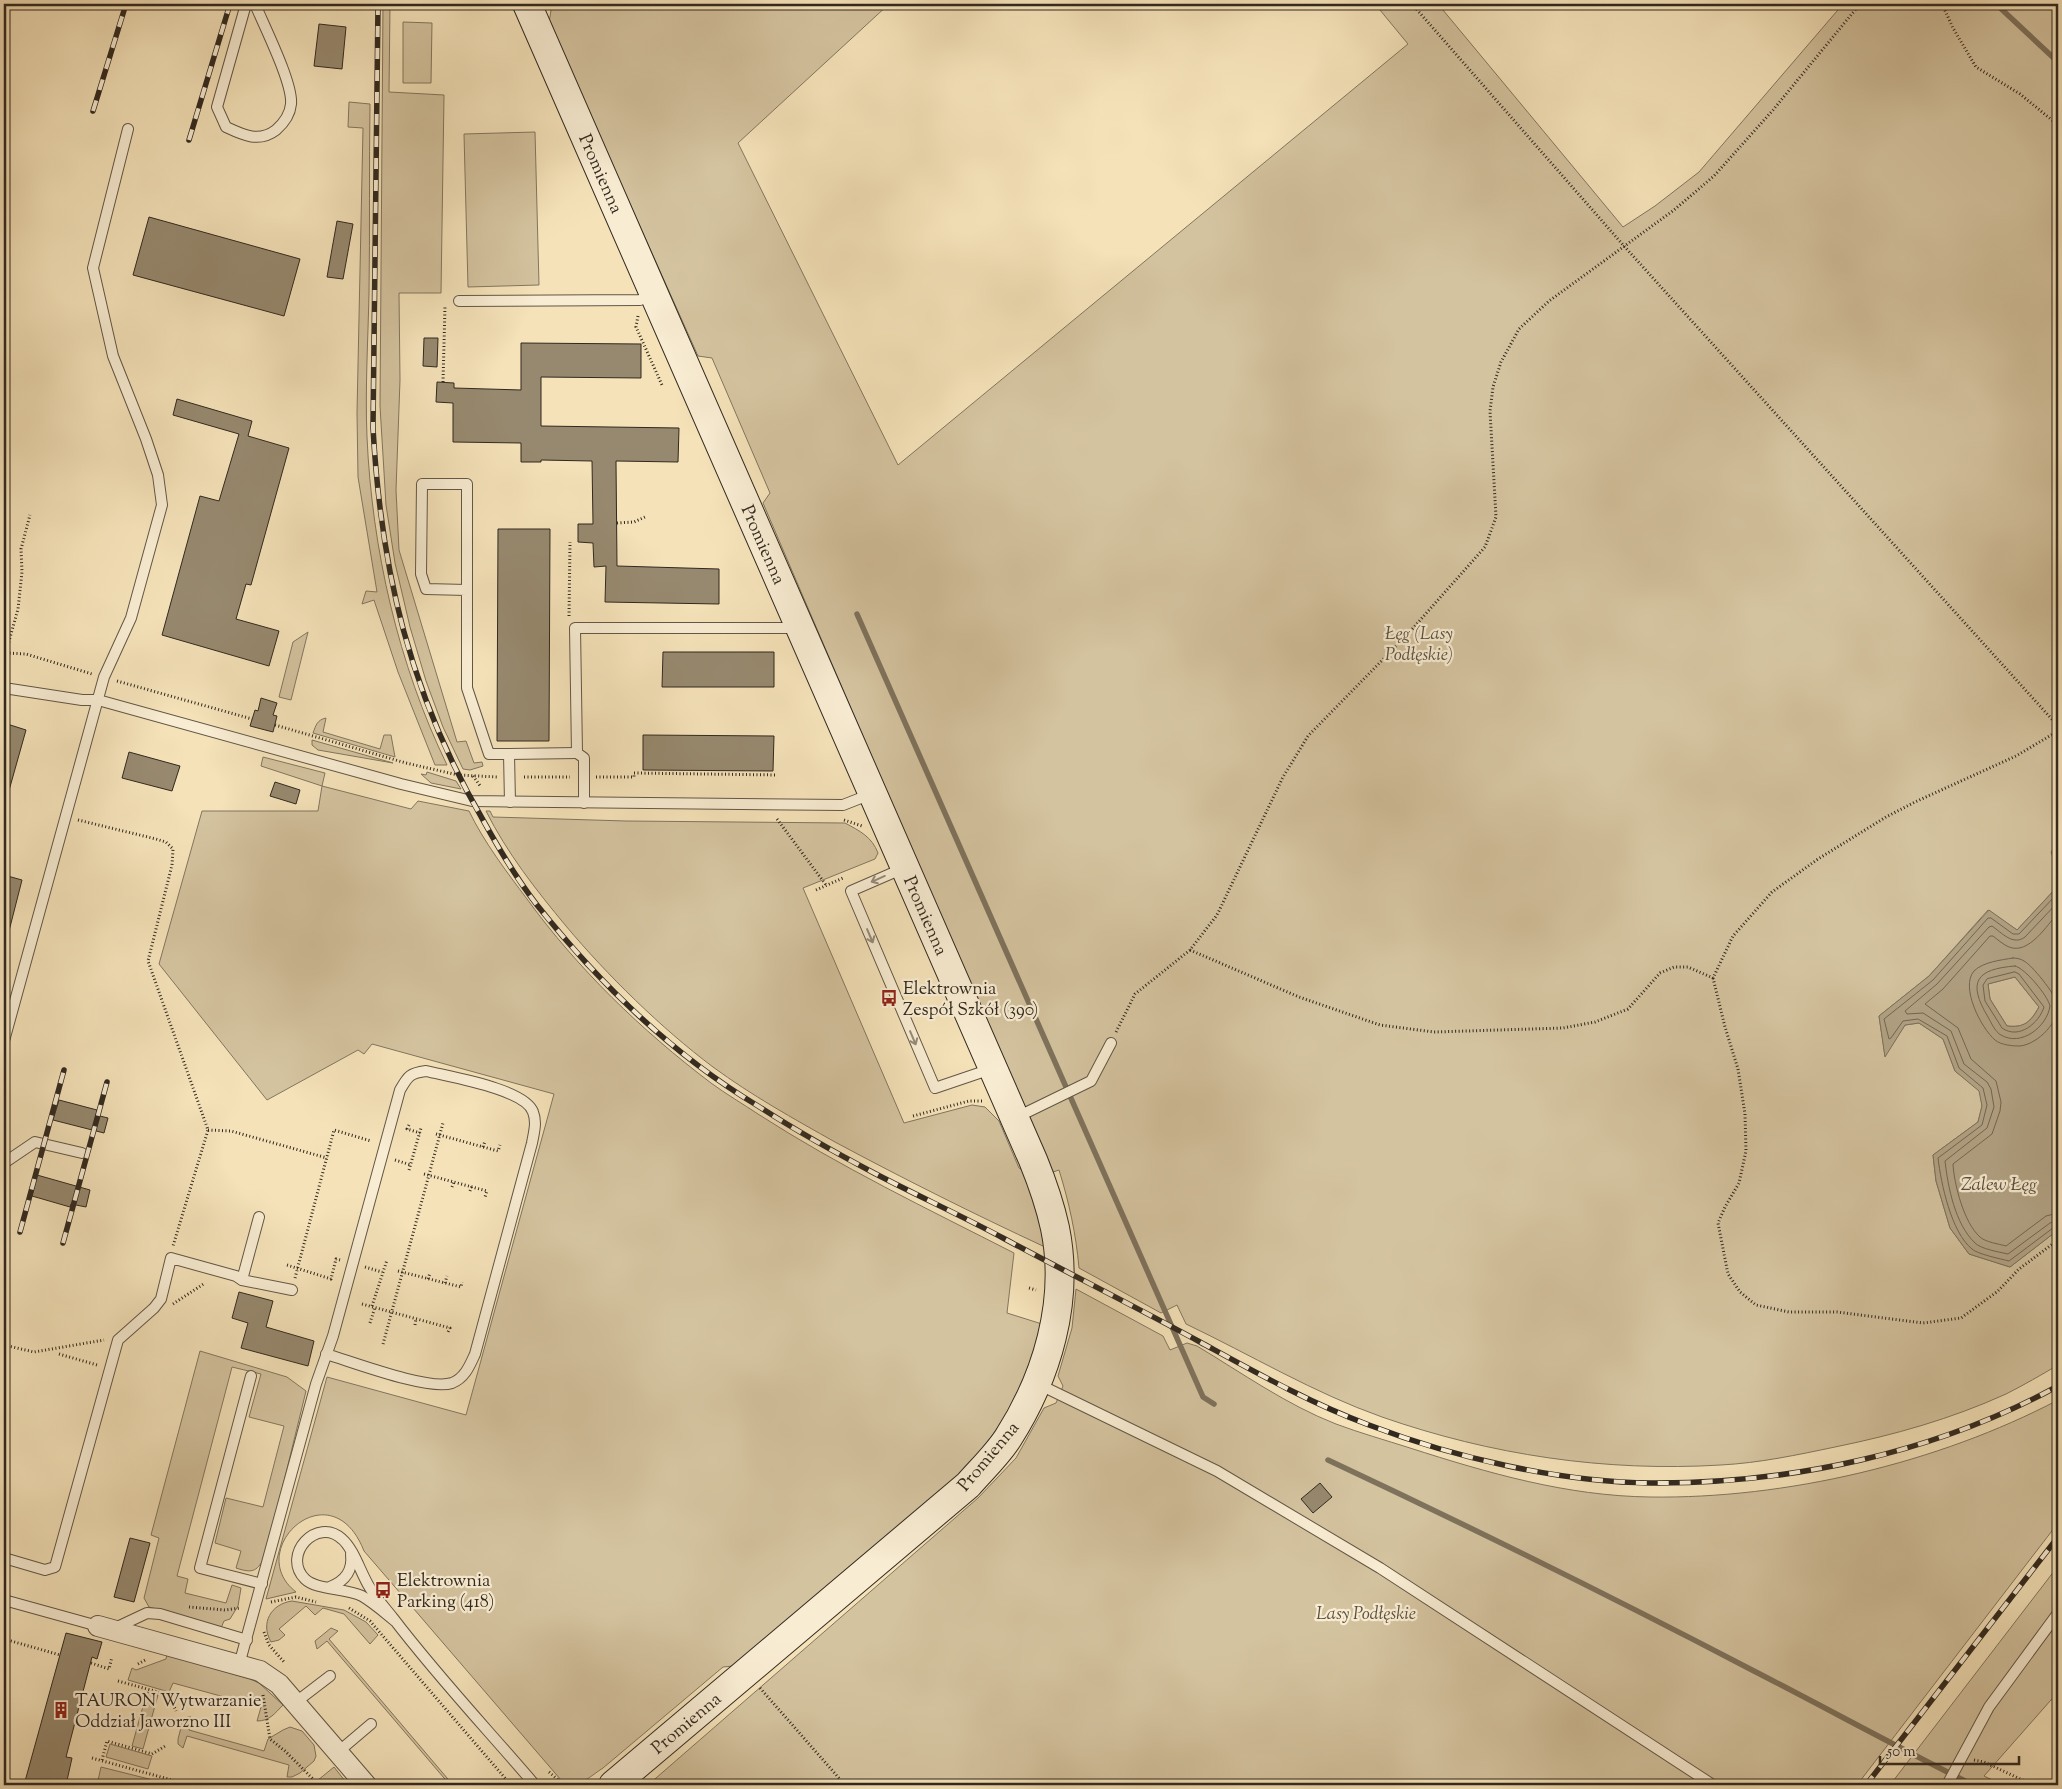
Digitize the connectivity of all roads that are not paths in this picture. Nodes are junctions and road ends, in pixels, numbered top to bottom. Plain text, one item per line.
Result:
1 (246, 4) edge
2 (255, 4) edge
3 (527, 4) edge
4 (128, 129) dead end
5 (654, 295) junction
6 (459, 301) dead end
7 (467, 590) junction
8 (800, 628) junction
9 (4, 688) edge
10 (98, 700) junction
11 (577, 753) junction
12 (509, 754) junction
13 (872, 793) junction
14 (510, 802) junction
15 (584, 802) junction
16 (904, 868) junction
17 (4, 1041) edge
18 (1111, 1043) road end
19 (992, 1068) junction
20 (1014, 1118) junction
21 (82, 1153) dead end
22 (4, 1162) edge
23 (259, 1216) dead end
24 (242, 1280) junction
25 (292, 1290) road end
26 (326, 1354) junction
27 (251, 1376) dead end
28 (1037, 1384) junction
29 (351, 1553) junction
30 (4, 1558) edge
31 (262, 1584) junction
32 (329, 1587) junction
33 (4, 1600) edge
34 (2058, 1613) edge
35 (395, 1621) junction
36 (105, 1627) junction
37 (247, 1640) junction
38 (240, 1665) junction
39 (330, 1676) dead end
40 (296, 1702) junction
41 (370, 1724) dead end
42 (338, 1752) junction
43 (366, 1785) edge
44 (535, 1785) edge
45 (613, 1785) edge
46 (1713, 1785) edge
47 (1947, 1785) edge

1 - 2 lane
3 - 5 street, Promienna
4 - 10 lane
5 - 6 lane
5 - 8 street, Promienna
7 - 7 lane
7 - 12 lane
8 - 11 lane
8 - 13 street, Promienna
9 - 10 lane
10 - 14 lane
10 - 17 lane
11 - 12 lane
11 - 15 lane
12 - 14 lane
13 - 15 lane
13 - 16 street, Promienna
14 - 15 lane
16 - 19 street, Promienna
16 -> 19 lane
18 - 20 lane
19 - 20 street, Promienna
20 - 28 street, Promienna
21 - 22 lane
23 - 24 lane
24 - 25 lane
24 - 30 lane
26 - 26 lane
26 - 31 lane
27 - 31 lane
28 - 45 street, Promienna
28 - 46 lane
29 - 32 lane
29 - 32 lane
29 - 35 lane
31 - 37 lane
32 - 35 lane
33 - 36 lane
34 - 47 lane
35 - 44 lane
36 - 37 lane
36 - 38 street
37 - 38 lane
38 - 40 street
39 - 40 lane
40 - 42 street
41 - 42 lane
42 - 43 street

